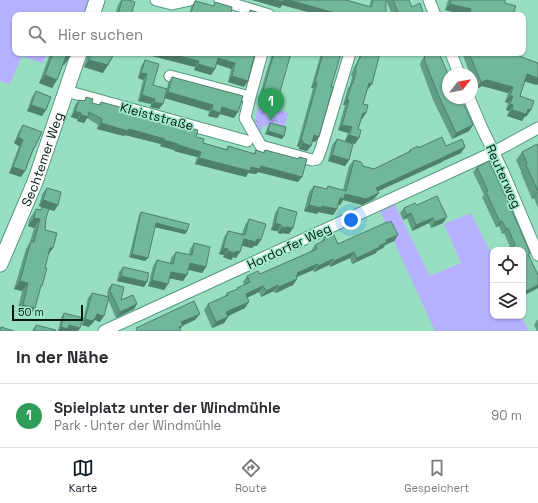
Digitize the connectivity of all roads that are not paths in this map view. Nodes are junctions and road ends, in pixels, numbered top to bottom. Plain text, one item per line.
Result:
1 (97, 0) edge
2 (156, 0) edge
3 (190, 0) edge
4 (220, 0) edge
5 (429, 0) edge
6 (93, 12) edge
7 (259, 12) edge
8 (434, 12) edge
9 (78, 56) edge
10 (261, 56) edge
11 (349, 56) edge
12 (452, 56) edge
13 (457, 68) edge
14 (170, 76) dead end
15 (66, 90) junction
16 (250, 97) junction
17 (472, 104) edge
18 (538, 128) edge
19 (247, 141) dead end
20 (494, 152) junction
21 (538, 255) edge
22 (0, 264) edge
23 (116, 328) edge
24 (104, 331) edge

1 - 6 street
2 - 3 street
4 - 7 street
5 - 8 street
9 - 15 street, Sechtemer Weg
10 - 16 street
11 - 16 street
12 - 13 street
14 - 16 street
15 - 19 street, Kleiststraße
15 - 22 street, Sechtemer Weg
17 - 20 street, Reuterweg
18 - 20 street, Hordorfer Weg
20 - 21 street, Reuterweg
20 - 23 street, Hordorfer Weg
23 - 24 street, Hordorfer Weg

